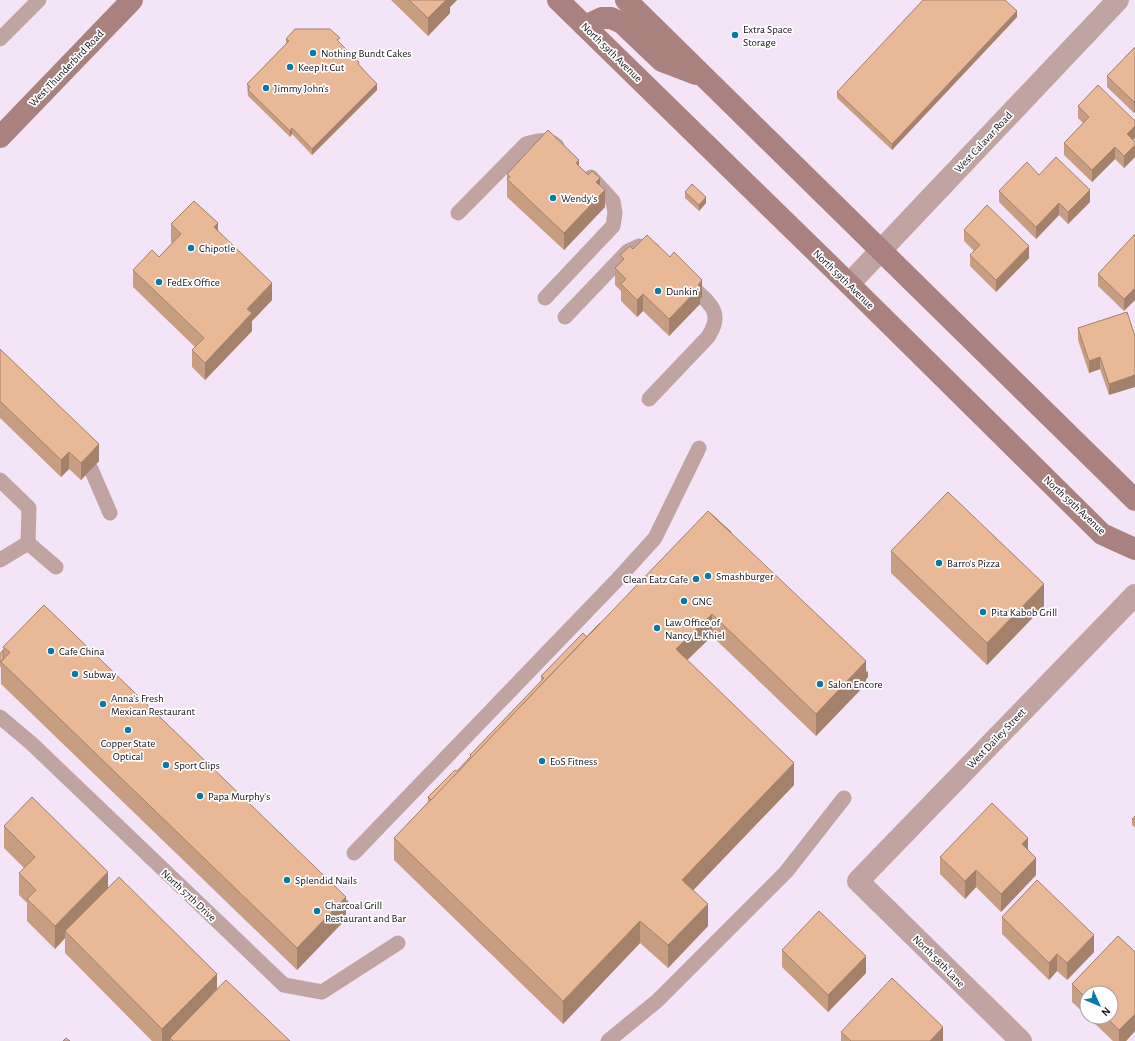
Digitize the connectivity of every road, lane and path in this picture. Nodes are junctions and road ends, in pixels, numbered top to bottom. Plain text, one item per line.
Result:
1 (39, 0) edge
2 (132, 0) edge
3 (558, 0) edge
4 (626, 0) edge
5 (1118, 0) edge
6 (585, 26) junction
7 (0, 39) edge
8 (703, 76) junction
9 (0, 137) edge
10 (570, 158) edge
11 (582, 168) edge
12 (458, 213) dead end
13 (880, 250) junction
14 (665, 260) edge
15 (676, 272) edge
16 (849, 284) junction
17 (545, 298) dead end
18 (564, 317) dead end
19 (649, 399) dead end
20 (699, 448) dead end
21 (91, 469) edge
22 (0, 480) edge
23 (1135, 500) edge
24 (110, 512) dead end
25 (28, 543) junction
26 (1135, 549) edge
27 (0, 560) edge
28 (56, 567) dead end
29 (1135, 595) edge
30 (0, 717) edge
31 (844, 798) dead end
32 (354, 853) dead end
33 (858, 881) joint
34 (398, 942) dead end
35 (608, 1041) edge
36 (1021, 1041) edge

1 - 7 lane
2 - 9 main road, West Thunderbird Road
3 - 6 main road, North 59th Avenue
4 - 8 main road
5 - 13 street, West Calavar Road
6 - 8 main road
6 - 16 main road, North 59th Avenue
8 - 13 main road
10 - 12 lane
11 - 17 lane
13 - 16 street, West Calavar Road
13 - 23 main road
14 - 18 lane
15 - 19 lane
16 - 26 main road, North 59th Avenue
20 - 32 lane
21 - 24 lane
22 - 25 lane
25 - 27 lane
25 - 28 lane
29 - 33 street, West Dailey Street
30 - 34 lane, North 57th Drive
31 - 35 lane
33 - 36 street, North 58th Lane

